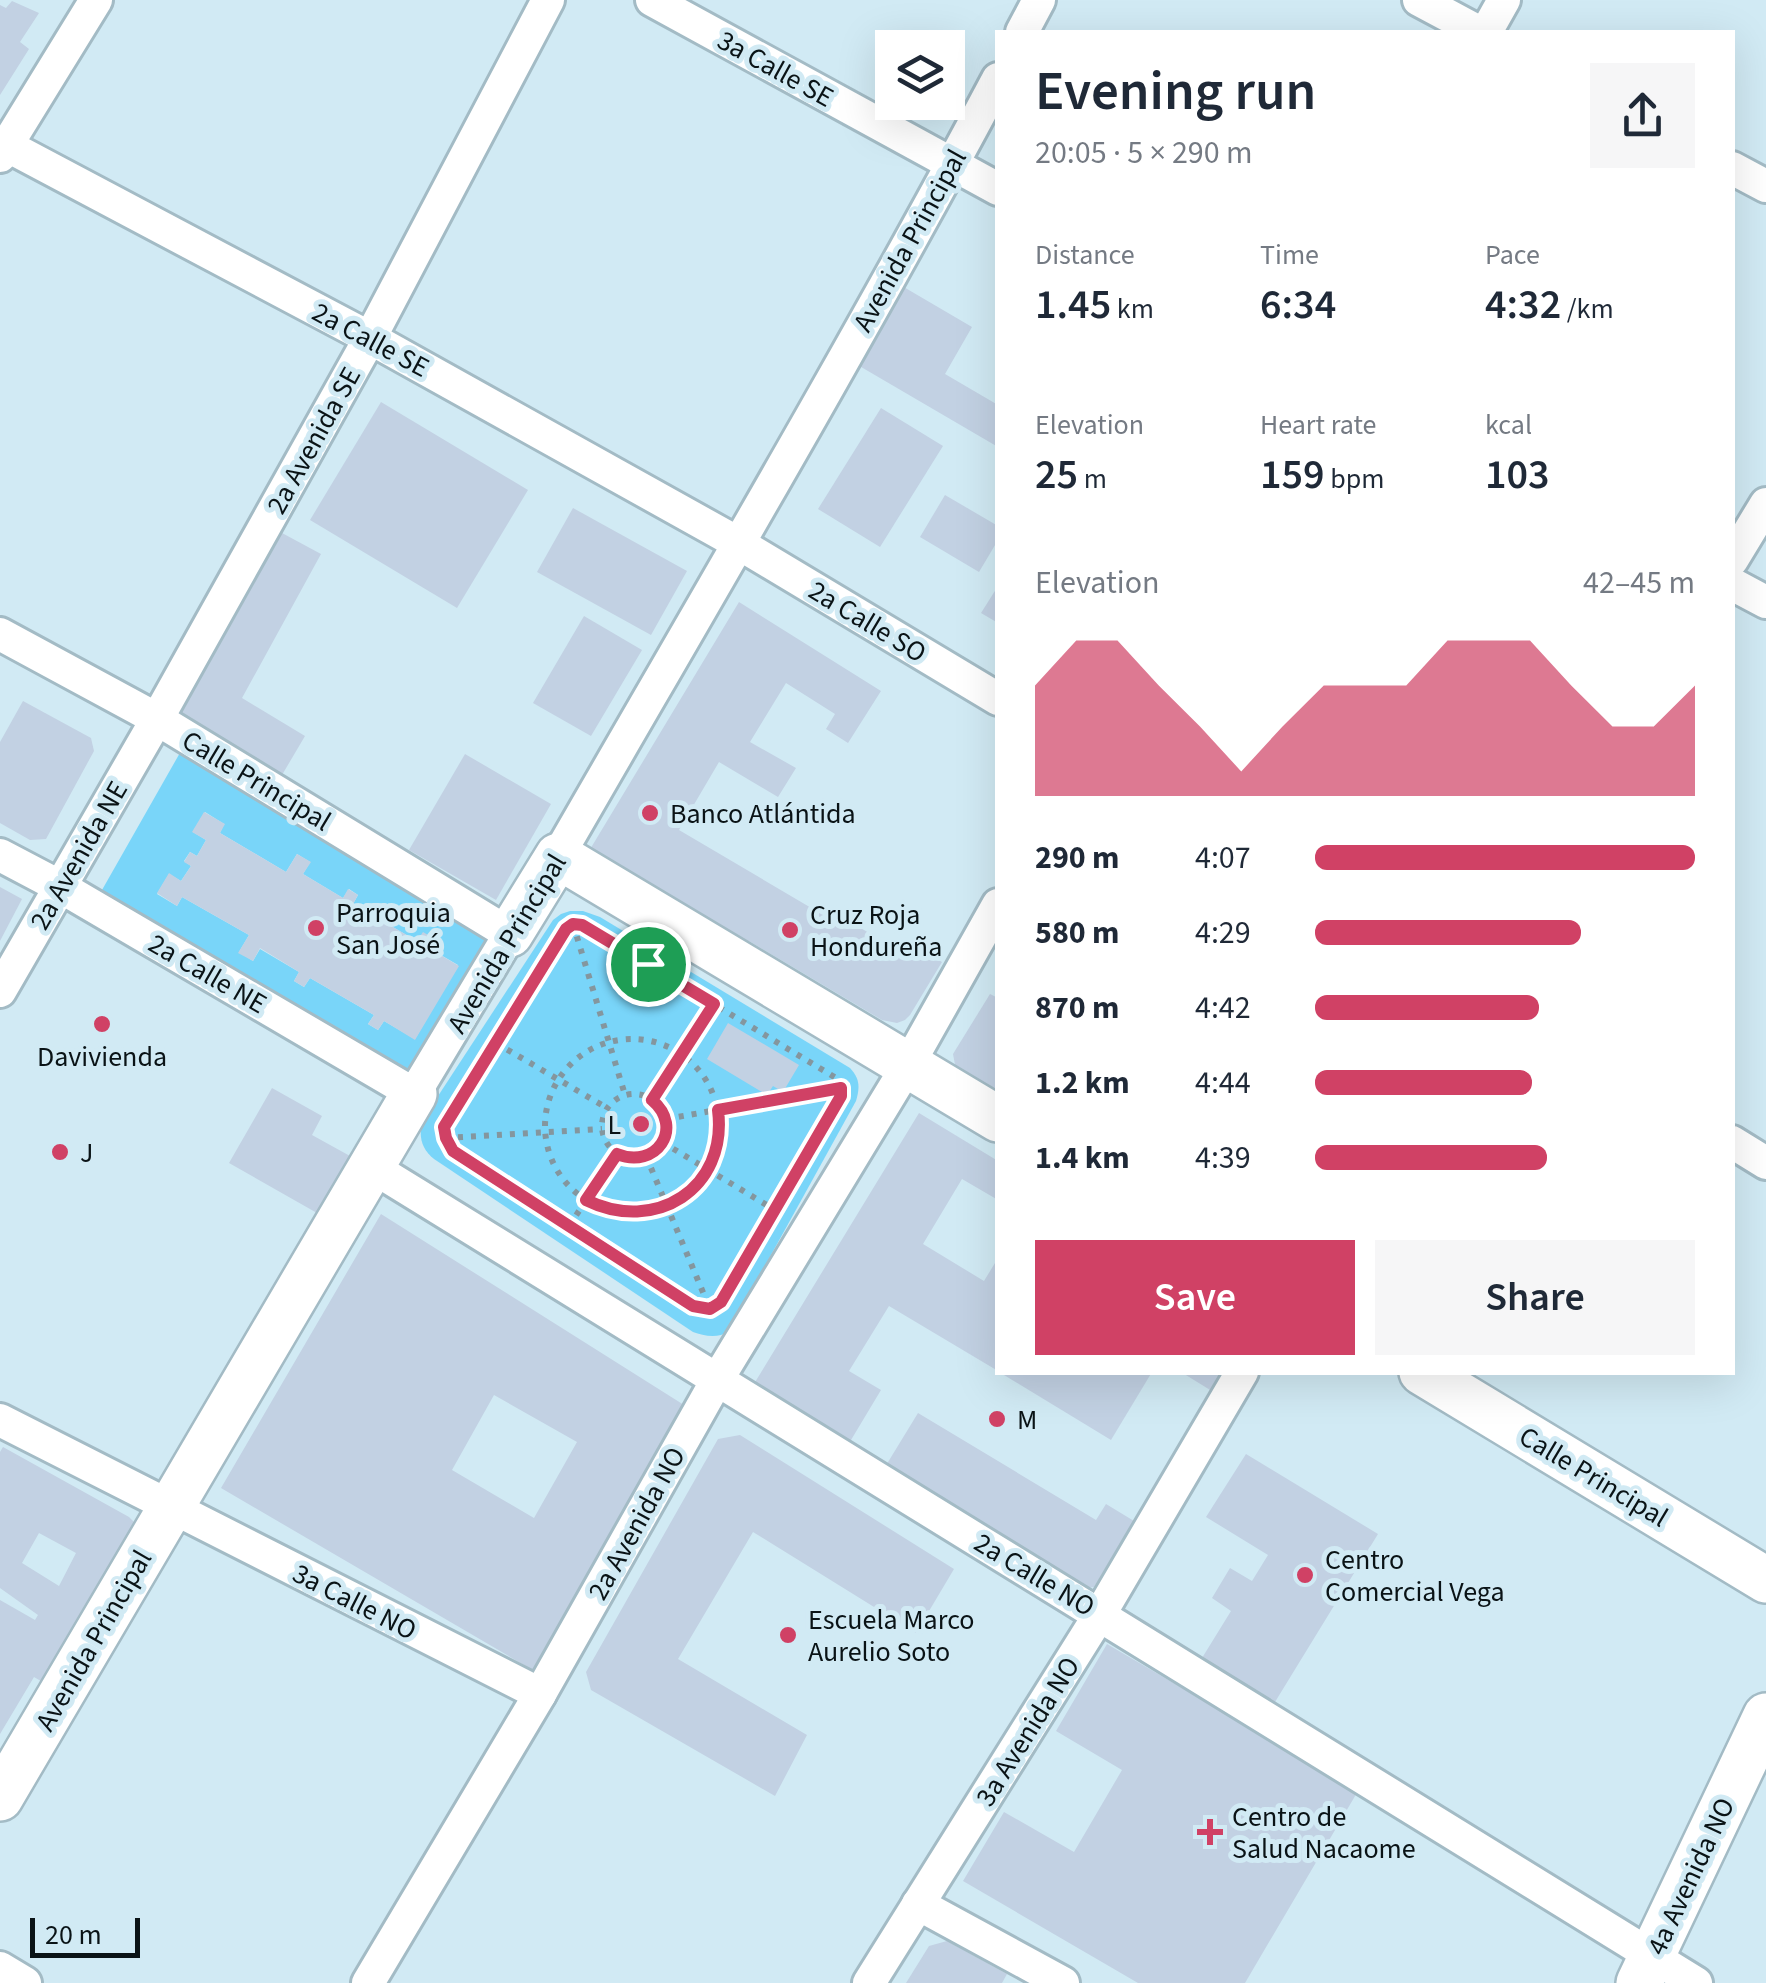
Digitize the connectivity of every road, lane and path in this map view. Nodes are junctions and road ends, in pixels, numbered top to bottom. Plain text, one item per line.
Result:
1 (96, 0) edge
2 (548, 0) edge
3 (652, 0) edge
4 (1040, 0) edge
5 (1419, 0) edge
6 (1504, 0) edge
7 (1023, 30) edge
8 (1479, 30) edge
9 (1484, 30) edge
10 (995, 85) edge
11 (2, 148) edge
12 (952, 165) junction
13 (1735, 170) edge
14 (1766, 186) edge
15 (995, 187) edge
16 (370, 338) junction
17 (1766, 504) edge
18 (738, 543) junction
19 (1735, 555) edge
20 (1735, 586) edge
21 (1766, 602) edge
22 (0, 634) edge
23 (995, 698) edge
24 (157, 719) junction
25 (0, 855) edge
26 (558, 856) junction
27 (60, 886) junction
28 (995, 909) edge
29 (573, 924) junction
30 (510, 934) junction
31 (0, 992) edge
32 (714, 1004) junction
33 (496, 1043) junction
34 (607, 1043) junction
35 (682, 1054) junction
36 (908, 1065) junction
37 (558, 1080) junction
38 (841, 1088) junction
39 (414, 1094) junction
40 (624, 1095) junction
41 (652, 1100) junction
42 (607, 1108) junction
43 (718, 1110) junction
44 (995, 1117) edge
45 (666, 1119) junction
46 (602, 1128) junction
47 (545, 1132) junction
48 (446, 1138) junction
49 (662, 1142) junction
50 (1735, 1144) edge
51 (617, 1154) junction
52 (646, 1156) junction
53 (1766, 1162) edge
54 (372, 1167) junction
55 (708, 1170) junction
56 (586, 1200) junction
57 (667, 1206) junction
58 (774, 1210) junction
59 (568, 1226) junction
60 (710, 1309) junction
61 (1240, 1375) edge
62 (1427, 1375) edge
63 (717, 1380) junction
64 (0, 1420) edge
65 (171, 1508) junction
66 (1766, 1580) edge
67 (1100, 1614) junction
68 (540, 1694) junction
69 (1766, 1716) edge
70 (0, 1798) edge
71 (918, 1904) junction
72 (0, 1968) edge
73 (1646, 1970) edge
74 (25, 1983) edge
75 (368, 1983) edge
76 (869, 1983) edge
77 (1063, 1983) edge
78 (1696, 1983) edge

1 - 11 street
2 - 16 street, 2a Avenida SE
3 - 12 street, 3a Calle SE
4 - 7 street
5 - 8 street
6 - 9 street
10 - 12 street, Avenida Principal
11 - 16 street, 2a Calle SE
12 - 15 street, 3a Calle SE
12 - 18 street, Avenida Principal
13 - 14 street
16 - 18 street, 2a Calle SE
16 - 24 street, 2a Avenida SE
17 - 19 street
18 - 23 street, 2a Calle SO
18 - 26 street, Avenida Principal
20 - 21 street
22 - 24 street, Calle Principal
24 - 27 street, 2a Avenida NE
24 - 30 street, Calle Principal
25 - 27 street, 2a Calle NE
26 - 30 street, Avenida Principal
26 - 36 street
27 - 31 street, 2a Avenida NE
27 - 39 street, 2a Calle NE
28 - 36 street, 2a Avenida NO
29 - 32 path
29 - 33 path
29 - 34 path
30 - 39 street, Avenida Principal
32 - 35 path
32 - 38 path
33 - 37 path
33 - 48 path
34 - 35 path
34 - 37 path
34 - 40 path
35 - 41 path
35 - 43 path
36 - 44 street
36 - 63 street, 2a Avenida NO
37 - 42 path
37 - 47 path
38 - 43 path
38 - 58 path
39 - 54 street, Avenida Principal
40 - 41 path
40 - 42 path
41 - 45 path
42 - 46 path
43 - 45 path
43 - 55 path
45 - 49 path
46 - 47 path
46 - 51 path
47 - 48 path
47 - 56 path
48 - 59 path
49 - 52 path
49 - 55 path
50 - 53 street
51 - 52 path
51 - 56 path
52 - 57 path
54 - 63 street, 2a Calle NO
54 - 65 street, Avenida Principal
55 - 57 path
55 - 58 path
56 - 57 path
56 - 59 path
57 - 60 path
58 - 60 path
59 - 60 path
61 - 67 street, 3a Avenida NO
62 - 66 street, Calle Principal
63 - 67 street, 2a Calle NO
63 - 68 street, 2a Avenida NO
64 - 65 street, 3a Calle NO
65 - 68 street, 3a Calle NO
65 - 70 street, Avenida Principal
67 - 71 street, 3a Avenida NO
67 - 73 street, 2a Calle NO
68 - 75 street, 2a Avenida NO
69 - 73 street, 4a Avenida NO
71 - 76 street, 3a Avenida NO
71 - 77 street
72 - 74 street
73 - 78 street, 2a Calle NO

